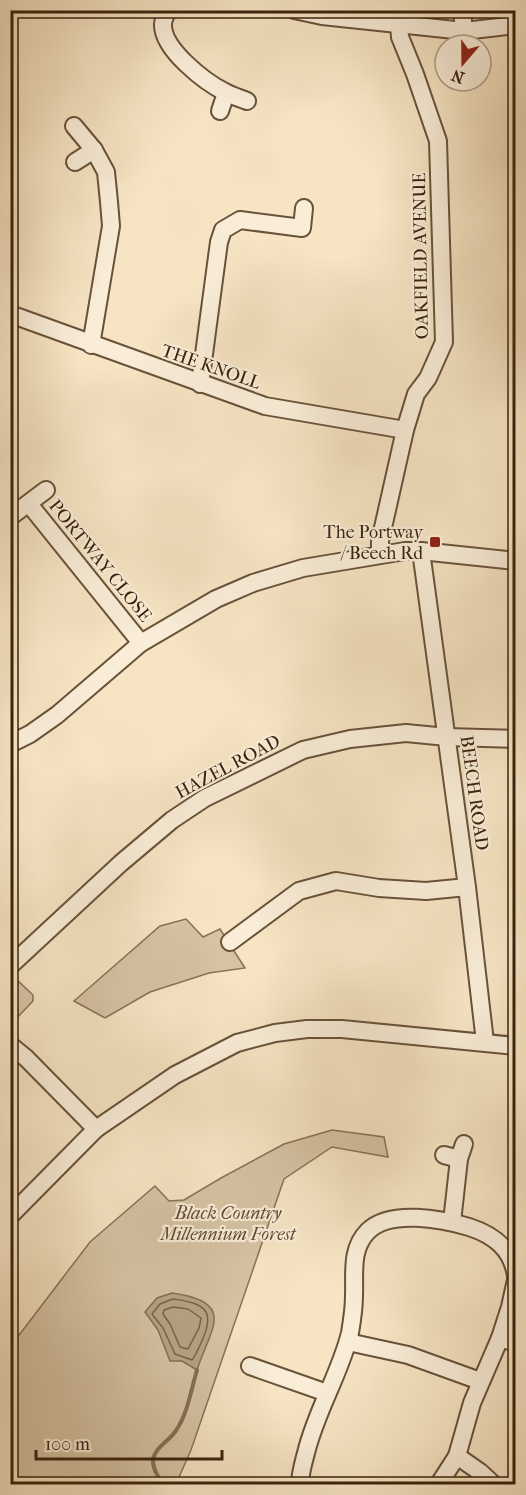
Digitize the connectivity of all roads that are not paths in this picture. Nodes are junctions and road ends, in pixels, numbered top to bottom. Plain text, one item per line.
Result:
1 (168, 10) edge
2 (294, 10) edge
3 (462, 10) edge
4 (399, 25) junction
5 (516, 25) edge
6 (464, 31) junction
7 (226, 93) junction
8 (247, 100) dead end
9 (220, 111) dead end
10 (74, 126) dead end
11 (94, 150) junction
12 (75, 162) dead end
13 (304, 208) dead end
14 (10, 314) edge
15 (91, 345) junction
16 (200, 384) junction
17 (405, 430) junction
18 (46, 490) dead end
19 (29, 504) junction
20 (10, 517) edge
21 (422, 551) junction
22 (380, 554) junction
23 (516, 561) edge
24 (141, 643) junction
25 (447, 737) junction
26 (516, 739) edge
27 (10, 744) edge
28 (467, 887) junction
29 (233, 934) dead end
30 (10, 966) edge
31 (485, 1042) junction
32 (10, 1045) edge
33 (516, 1046) edge
34 (96, 1129) junction
35 (456, 1152) dead end
36 (10, 1216) edge
37 (452, 1222) junction
38 (512, 1251) edge
39 (516, 1278) edge
40 (508, 1341) edge
41 (348, 1342) junction
42 (250, 1366) dead end
43 (480, 1381) junction
44 (327, 1393) junction
45 (457, 1456) junction
46 (300, 1485) edge
47 (439, 1485) edge
48 (493, 1485) edge

1 - 7 street
2 - 4 street
3 - 6 street
4 - 6 street
4 - 17 street, OAKFIELD AVENUE
5 - 6 street
7 - 8 street
7 - 9 street
10 - 11 street
11 - 12 street
11 - 15 street
13 - 16 street
14 - 15 street, THE KNOLL
15 - 16 street, THE KNOLL
16 - 17 street, THE KNOLL
17 - 22 street, OAKFIELD AVENUE
18 - 19 street, PORTWAY CLOSE
19 - 20 street, PORTWAY CLOSE
19 - 24 street, PORTWAY CLOSE
21 - 22 street
21 - 23 street
21 - 25 street, BEECH ROAD
22 - 24 street
24 - 27 street
25 - 26 street, HAZEL ROAD
25 - 28 street, BEECH ROAD
25 - 30 street, HAZEL ROAD
28 - 29 street
28 - 31 street, BEECH ROAD
31 - 33 street
31 - 34 street
32 - 34 street
34 - 36 street
35 - 37 street
37 - 38 street
37 - 41 street
38 - 39 street
39 - 40 street
40 - 43 street
41 - 43 street
41 - 44 street
42 - 44 street
43 - 45 street
44 - 46 street
45 - 47 street
45 - 48 street

